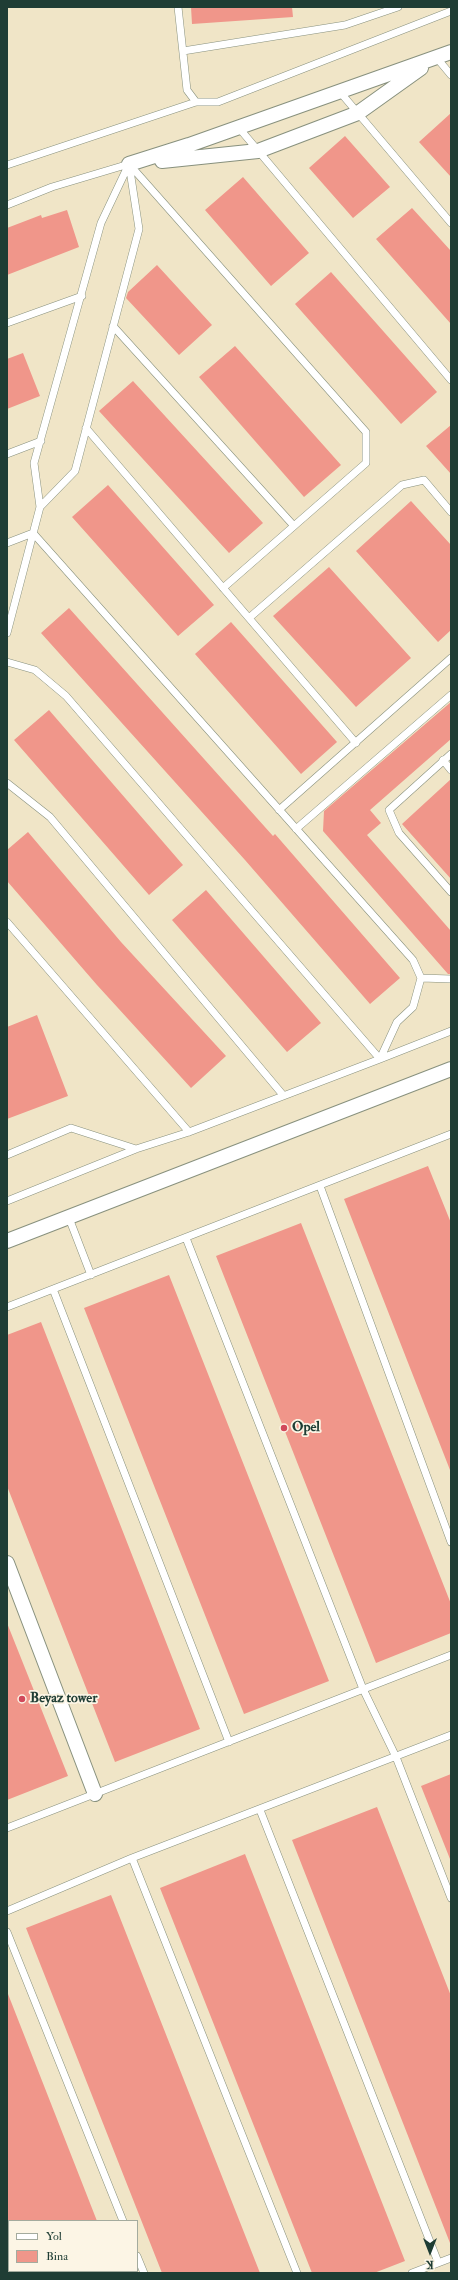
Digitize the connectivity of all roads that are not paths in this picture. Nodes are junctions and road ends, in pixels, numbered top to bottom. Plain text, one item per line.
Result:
1 (178, 7) edge
2 (398, 7) edge
3 (451, 11) edge
4 (183, 51) junction
5 (451, 52) edge
6 (436, 57) junction
7 (451, 75) edge
8 (340, 92) junction
9 (196, 102) junction
10 (358, 112) junction
11 (239, 128) junction
12 (258, 151) junction
13 (129, 164) junction
14 (7, 165) edge
15 (7, 204) edge
16 (451, 223) edge
17 (82, 296) junction
18 (7, 323) edge
19 (113, 326) junction
20 (451, 380) edge
21 (86, 428) junction
22 (41, 441) junction
23 (7, 454) edge
24 (40, 507) junction
25 (451, 512) edge
26 (294, 526) junction
27 (33, 533) junction
28 (7, 543) edge
29 (223, 588) junction
30 (249, 618) junction
31 (7, 633) edge
32 (451, 658) edge
33 (7, 662) edge
34 (451, 695) edge
35 (356, 743) junction
36 (451, 754) edge
37 (443, 760) junction
38 (451, 770) edge
39 (7, 783) edge
40 (279, 810) junction
41 (296, 829) junction
42 (451, 892) edge
43 (7, 922) edge
44 (422, 978) junction
45 (451, 979) edge
46 (451, 1031) edge
47 (380, 1059) junction
48 (451, 1069) edge
49 (283, 1095) junction
50 (189, 1132) junction
51 (450, 1137) edge
52 (136, 1149) junction
53 (7, 1155) edge
54 (320, 1186) junction
55 (7, 1201) edge
56 (69, 1218) junction
57 (186, 1238) junction
58 (7, 1241) edge
59 (91, 1275) junction
60 (53, 1289) junction
61 (7, 1307) edge
62 (451, 1542) edge
63 (7, 1563) edge
64 (451, 1655) edge
65 (363, 1689) junction
66 (451, 1736) edge
67 (229, 1742) junction
68 (396, 1756) junction
69 (95, 1794) junction
70 (260, 1810) junction
71 (7, 1828) edge
72 (132, 1858) junction
73 (451, 1898) edge
74 (7, 1912) edge
75 (7, 1932) edge
76 (123, 2220) edge
77 (138, 2258) edge
78 (451, 2258) edge
79 (438, 2262) junction
80 (144, 2273) edge
81 (297, 2273) edge
82 (412, 2273) edge

1 - 4 lane
2 - 4 lane
3 - 9 lane
4 - 9 lane
5 - 6 street
6 - 7 lane
6 - 8 street
6 - 10 street
8 - 10 lane
8 - 11 street
9 - 14 lane
10 - 12 street
10 - 16 lane
11 - 12 lane
11 - 13 street
12 - 13 street
12 - 20 lane
13 - 15 lane
13 - 17 lane
13 - 19 lane
13 - 26 lane
17 - 18 lane
17 - 22 lane
19 - 21 lane
19 - 26 lane
21 - 24 lane
21 - 29 lane
22 - 23 lane
22 - 24 lane
24 - 27 lane
25 - 30 lane
26 - 29 lane
27 - 28 lane
27 - 31 lane
27 - 40 lane
29 - 30 lane
30 - 35 lane
32 - 35 lane
33 - 47 lane
34 - 41 lane
35 - 40 lane
36 - 37 lane
37 - 38 lane
37 - 42 lane
39 - 49 lane
40 - 41 lane
41 - 44 lane
43 - 50 lane
44 - 45 lane
44 - 47 lane
46 - 47 lane
47 - 49 lane
48 - 56 street
49 - 50 lane
50 - 52 lane
51 - 54 lane
52 - 53 lane
52 - 55 lane
54 - 57 lane
54 - 62 lane
56 - 58 street
56 - 59 lane
57 - 59 lane
57 - 65 lane
59 - 60 lane
60 - 61 lane
60 - 67 lane
63 - 69 street
64 - 65 lane
65 - 67 lane
65 - 68 lane
66 - 68 lane
67 - 69 lane
68 - 70 lane
68 - 73 lane
69 - 71 lane
70 - 72 lane
70 - 79 lane
72 - 74 lane
72 - 81 lane
75 - 76 lane
77 - 80 lane
78 - 79 lane
79 - 82 lane

